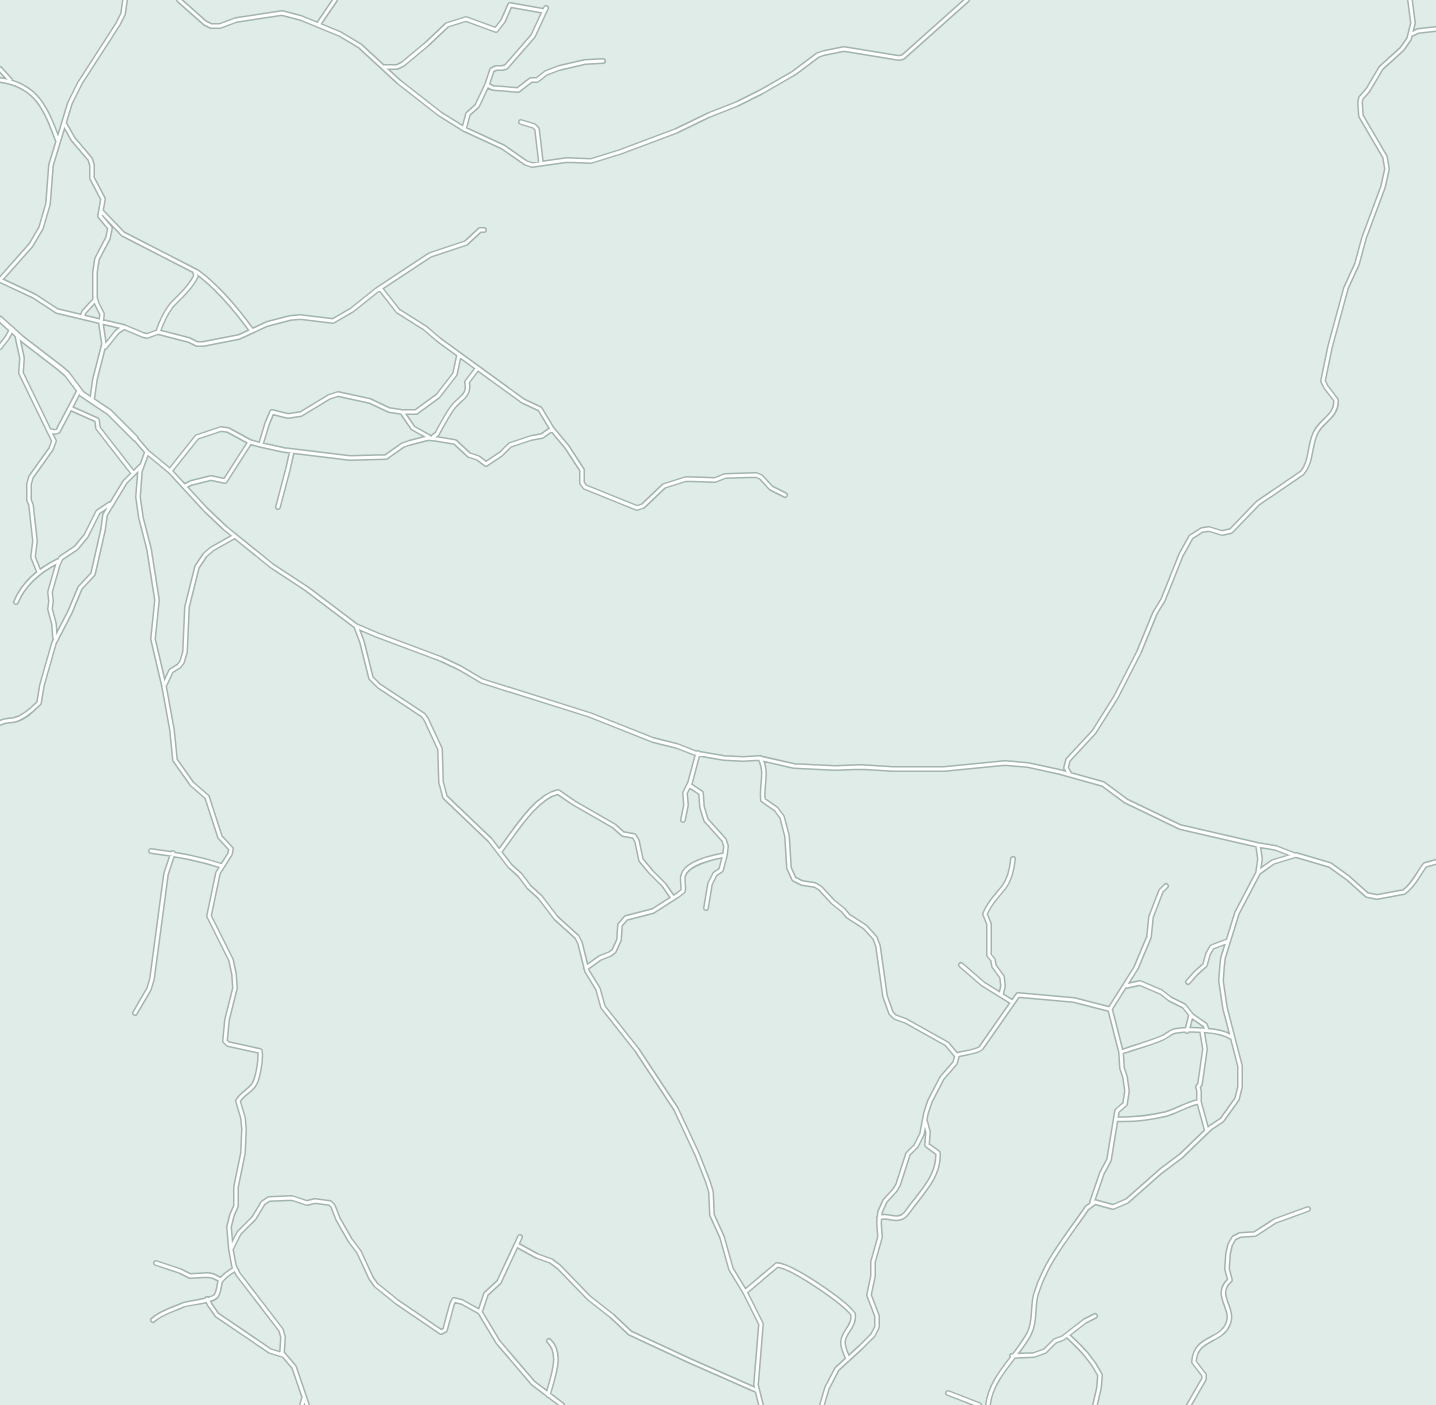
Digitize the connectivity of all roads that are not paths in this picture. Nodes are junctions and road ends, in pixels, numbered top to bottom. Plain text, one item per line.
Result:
1 (125, 0) edge
2 (179, 0) edge
3 (335, 0) edge
4 (968, 0) edge
5 (1410, 0) edge
6 (318, 25) junction
7 (1436, 29) edge
8 (1411, 34) junction
9 (603, 61) dead end
10 (384, 67) junction
11 (0, 69) edge
12 (0, 80) edge
13 (11, 81) junction
14 (487, 85) junction
15 (520, 122) dead end
16 (64, 123) junction
17 (464, 129) junction
18 (58, 141) junction
19 (541, 163) junction
20 (100, 211) junction
21 (484, 230) dead end
22 (194, 270) junction
23 (0, 280) edge
24 (380, 288) junction
25 (95, 300) junction
26 (82, 316) junction
27 (0, 319) edge
28 (102, 321) junction
29 (124, 327) junction
30 (12, 329) junction
31 (252, 331) junction
32 (158, 332) junction
33 (16, 333) junction
34 (0, 347) edge
35 (103, 348) junction
36 (459, 354) junction
37 (477, 369) junction
38 (79, 391) junction
39 (92, 400) junction
40 (70, 408) junction
41 (402, 412) junction
42 (552, 429) junction
43 (50, 431) junction
44 (135, 438) joint
45 (431, 438) junction
46 (250, 442) junction
47 (261, 445) junction
48 (292, 451) junction
49 (147, 452) junction
50 (141, 466) junction
51 (170, 471) junction
52 (133, 473) junction
53 (185, 486) junction
54 (785, 495) dead end
55 (112, 503) junction
56 (278, 507) dead end
57 (235, 536) junction
58 (59, 560) junction
59 (39, 572) junction
60 (16, 602) dead end
61 (356, 626) junction
62 (55, 640) junction
63 (164, 686) junction
64 (0, 723) edge
65 (698, 753) junction
66 (759, 758) junction
67 (1070, 775) junction
68 (689, 784) junction
69 (683, 820) dead end
70 (1258, 845) junction
71 (151, 851) dead end
72 (500, 851) junction
73 (173, 854) junction
74 (725, 855) junction
75 (1296, 855) junction
76 (1013, 860) dead end
77 (1436, 862) edge
78 (222, 866) junction
79 (1258, 873) junction
80 (1166, 886) dead end
81 (673, 898) junction
82 (706, 908) dead end
83 (1228, 941) junction
84 (962, 965) dead end
85 (586, 968) junction
86 (1188, 982) dead end
87 (1124, 987) junction
88 (1001, 995) junction
89 (1012, 1002) junction
90 (1110, 1009) junction
91 (135, 1013) dead end
92 (1191, 1015) junction
93 (1207, 1030) junction
94 (1187, 1031) junction
95 (1202, 1031) junction
96 (1232, 1038) junction
97 (1121, 1052) junction
98 (957, 1055) junction
99 (1199, 1102) junction
100 (1116, 1119) junction
101 (924, 1121) junction
102 (1207, 1131) junction
103 (1092, 1203) junction
104 (1308, 1209) dead end
105 (879, 1218) junction
106 (520, 1237) dead end
107 (517, 1245) junction
108 (231, 1250) junction
109 (156, 1263) dead end
110 (235, 1269) junction
111 (221, 1280) junction
112 (745, 1292) junction
113 (207, 1299) junction
114 (480, 1312) junction
115 (1095, 1316) dead end
116 (153, 1320) dead end
117 (1067, 1336) junction
118 (549, 1341) dead end
119 (283, 1355) junction
120 (1012, 1356) junction
121 (848, 1359) junction
122 (756, 1390) junction
123 (948, 1393) dead end
124 (548, 1395) junction
125 (304, 1396) junction
126 (972, 1404) edge
127 (302, 1405) edge
128 (307, 1405) edge
129 (562, 1405) edge
130 (761, 1405) edge
131 (822, 1405) edge
132 (979, 1405) edge
133 (988, 1405) edge
134 (1095, 1405) edge
135 (1189, 1405) edge

1 - 16 street
2 - 6 street
3 - 6 street
4 - 19 street
5 - 8 street
6 - 10 street
7 - 8 street
8 - 67 street
9 - 14 street
10 - 14 street
10 - 17 street
11 - 13 street
12 - 13 street
13 - 18 street
14 - 17 street
15 - 19 street
16 - 18 street
16 - 20 street
17 - 19 street
18 - 23 street
20 - 22 street
20 - 25 street
21 - 24 street
22 - 31 street
22 - 32 street
23 - 26 street
24 - 31 street
24 - 36 street
25 - 26 street
25 - 28 street
26 - 28 street
27 - 30 street
28 - 29 street
28 - 35 street
29 - 32 street
29 - 35 street
30 - 33 street
30 - 34 street
31 - 32 street
33 - 38 street
33 - 43 street
35 - 39 street
36 - 37 street
36 - 41 street
37 - 42 street
37 - 45 street
38 - 39 street
38 - 40 street
39 - 44 street
40 - 43 street
40 - 52 street
41 - 45 street
41 - 47 street
42 - 45 street
42 - 54 street
43 - 59 street
44 - 49 street
45 - 48 street
46 - 47 street
46 - 51 street
46 - 53 street
47 - 48 street
48 - 56 street
49 - 50 street
49 - 51 street
50 - 52 street
50 - 63 street
51 - 53 street
52 - 55 street
53 - 57 street
55 - 58 street
55 - 62 street
57 - 61 street
57 - 63 street
58 - 59 street
58 - 62 street
59 - 60 street
61 - 65 street
61 - 72 street
62 - 64 street
63 - 78 street
65 - 66 street
65 - 68 street
66 - 67 street
66 - 98 street
67 - 70 street
68 - 69 street
68 - 74 street
70 - 75 street
70 - 79 street
71 - 73 street
72 - 81 street
72 - 85 street
73 - 78 street
73 - 91 street
74 - 81 street
74 - 82 street
75 - 77 street
75 - 79 street
76 - 88 street
78 - 108 street
79 - 83 street
80 - 87 street
81 - 85 street
83 - 86 street
83 - 96 street
84 - 88 street
85 - 112 street
87 - 90 street
87 - 92 street
88 - 89 street
89 - 90 street
89 - 98 street
90 - 97 street
92 - 93 street
92 - 94 street
93 - 95 street
93 - 96 street
94 - 95 street
94 - 97 street
95 - 99 street
96 - 102 street
97 - 100 street
98 - 101 street
99 - 100 street
99 - 102 street
100 - 103 street
101 - 105 street
101 - 105 street
102 - 103 street
103 - 120 street
104 - 135 street
105 - 121 street
106 - 107 street
107 - 114 street
107 - 122 street
108 - 110 street
108 - 114 street
109 - 111 street
110 - 111 street
110 - 119 street
111 - 113 street
112 - 121 street
112 - 122 street
113 - 116 street
113 - 119 street
114 - 124 street
115 - 117 street
117 - 120 street
117 - 134 street
118 - 124 street
119 - 125 street
120 - 133 street
121 - 131 street
122 - 130 street
123 - 126 street
124 - 129 street
125 - 127 street
125 - 128 street
126 - 132 street

